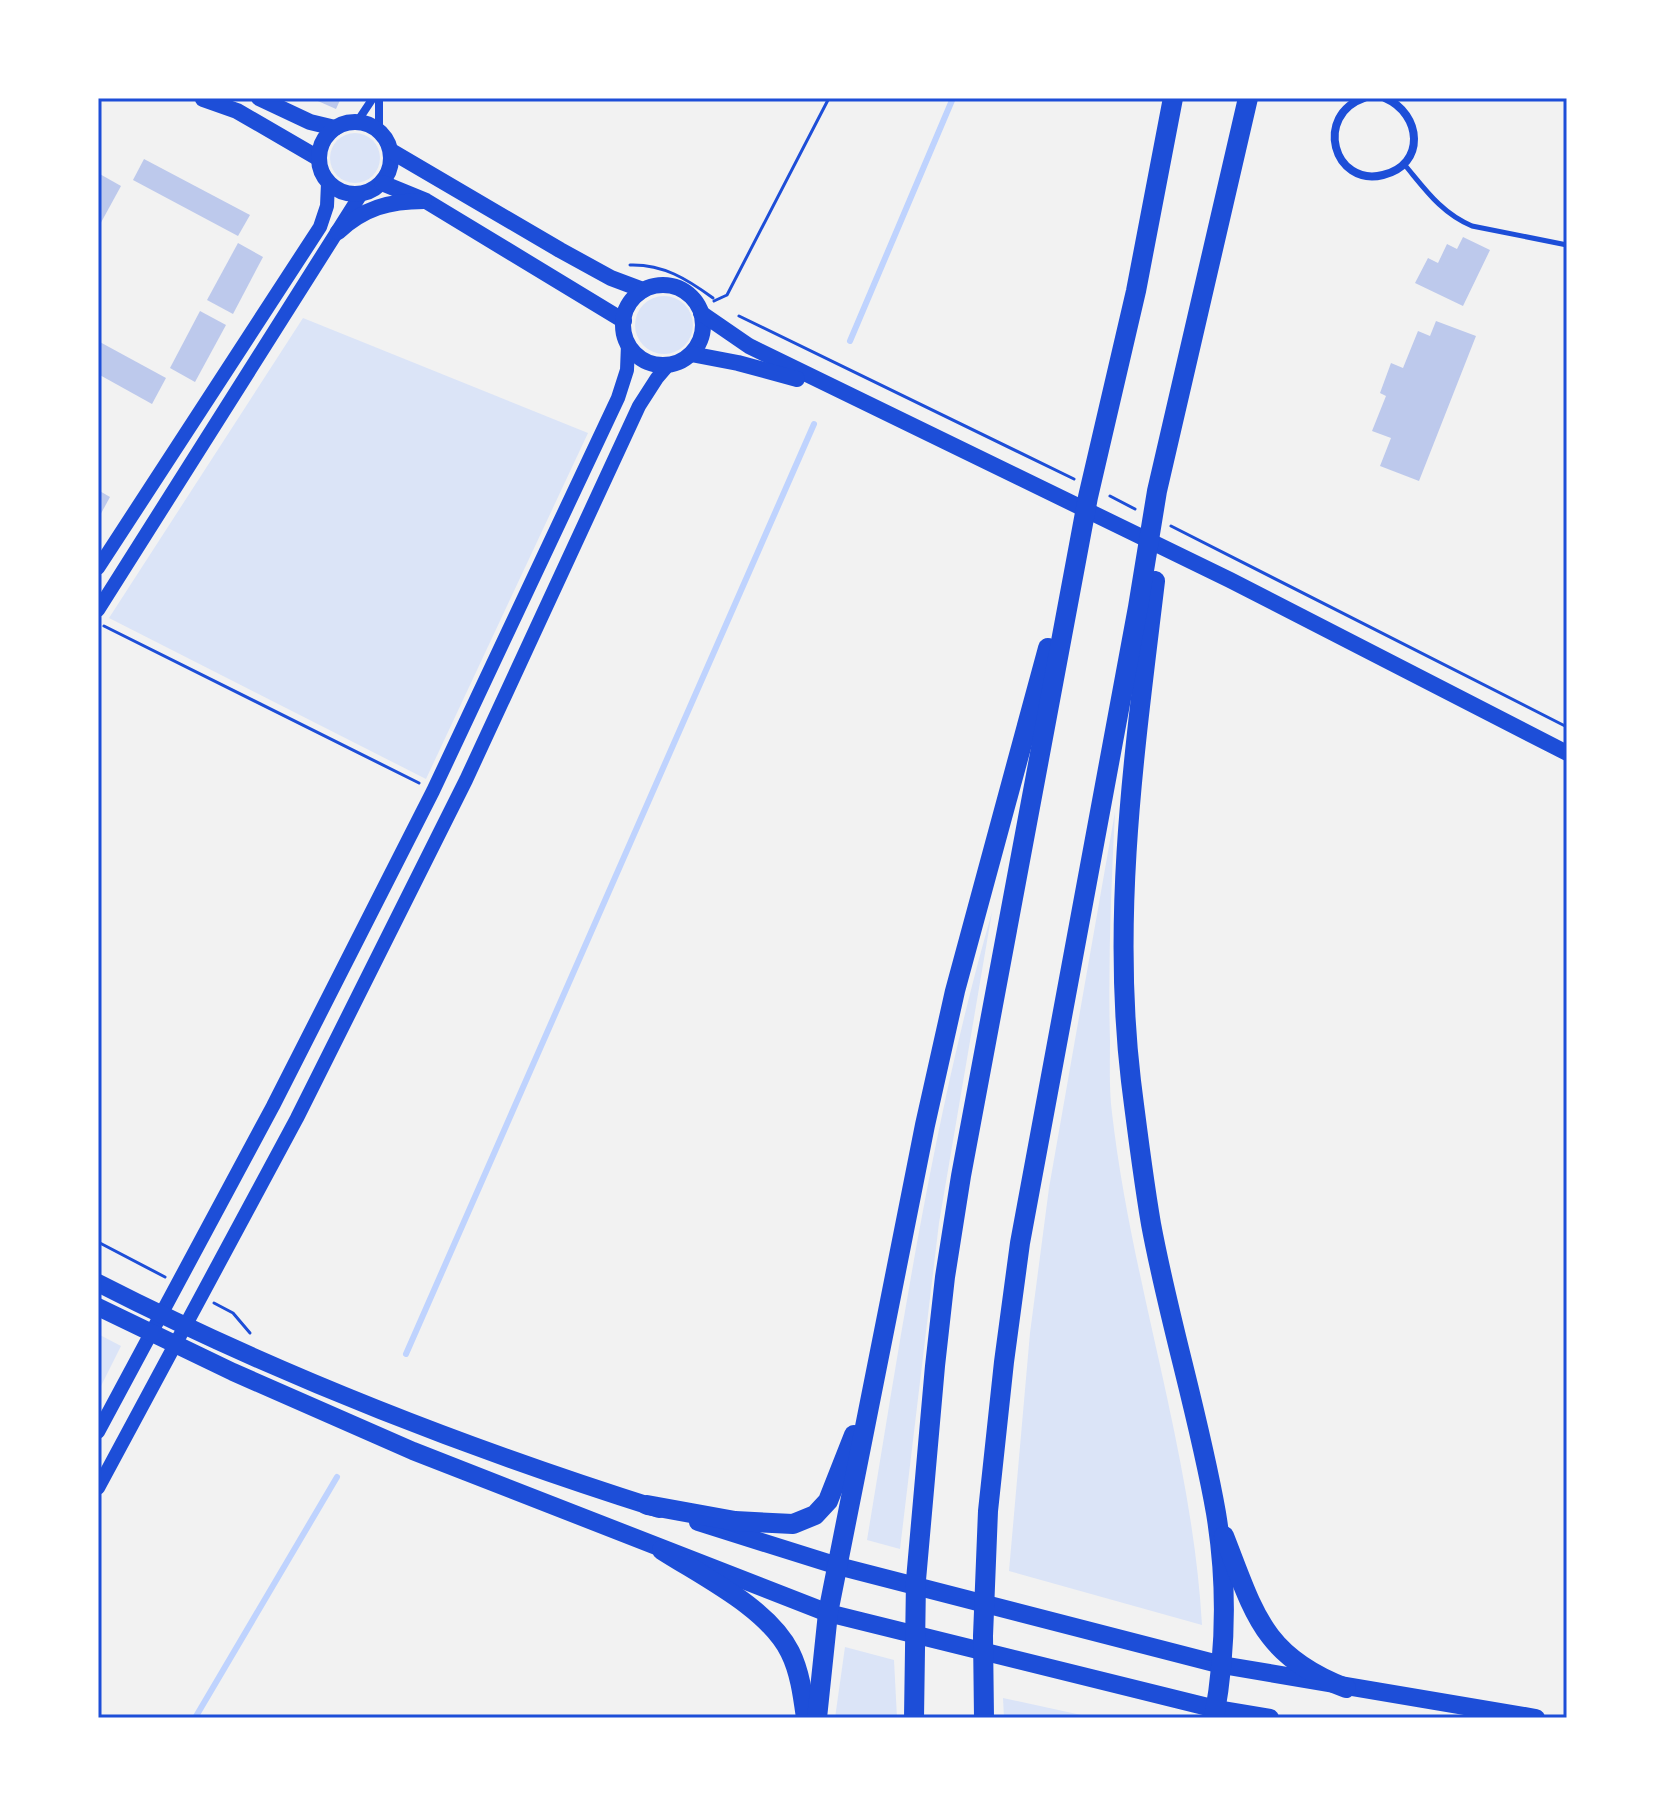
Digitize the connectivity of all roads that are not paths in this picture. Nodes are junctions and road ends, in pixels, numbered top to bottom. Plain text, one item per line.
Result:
1 (198, 98) edge
2 (259, 98) edge
3 (373, 98) edge
4 (379, 98) edge
5 (1173, 98) edge
6 (1248, 98) edge
7 (1364, 98) edge
8 (1386, 98) edge
9 (357, 122) junction
10 (335, 128) junction
11 (379, 131) junction
12 (391, 151) junction
13 (318, 158) junction
14 (1404, 164) junction
15 (328, 183) junction
16 (382, 183) junction
17 (361, 194) junction
18 (426, 201) junction
19 (338, 232) junction
20 (1567, 245) edge
21 (643, 290) junction
22 (700, 310) junction
23 (624, 321) junction
24 (628, 344) junction
25 (691, 354) junction
26 (669, 364) junction
27 (855, 399) junction
28 (1176, 410) junction
29 (1088, 497) junction
30 (98, 568) edge
31 (98, 610) edge
32 (1567, 753) edge
33 (98, 1283) edge
34 (98, 1307) edge
35 (876, 1371) junction
36 (99, 1430) edge
37 (98, 1488) edge
38 (647, 1505) junction
39 (1216, 1516) junction
40 (662, 1550) junction
41 (838, 1566) junction
42 (828, 1613) junction
43 (1222, 1665) junction
44 (1346, 1688) junction
45 (1215, 1713) edge
46 (806, 1718) edge
47 (817, 1718) edge
48 (914, 1718) edge
49 (984, 1718) edge
50 (1270, 1718) edge
51 (1536, 1718) edge

1 - 13 main road
2 - 10 main road
3 - 9 street
4 - 11 street
5 - 29 highway
6 - 28 highway
7 - 14 street
8 - 14 street
9 - 10 main road
9 - 11 main road
10 - 13 main road
11 - 12 main road
12 - 16 main road
12 - 21 main road
13 - 15 main road
14 - 20 lane
15 - 17 main road
15 - 30 street
16 - 17 main road
16 - 18 main road
17 - 19 street
18 - 19 main road
18 - 23 main road
19 - 31 street
21 - 22 main road
21 - 23 main road
22 - 25 main road
22 - 27 main road
23 - 24 main road
24 - 26 main road
24 - 36 street
25 - 26 main road
25 - 27 main road
26 - 37 street
27 - 32 main road
28 - 39 highway
28 - 49 highway
29 - 35 highway
29 - 48 highway
33 - 38 highway
34 - 40 highway
35 - 38 highway
35 - 41 highway
38 - 41 highway
39 - 43 highway
39 - 44 highway
40 - 42 highway
40 - 46 highway
41 - 42 highway
41 - 43 highway
42 - 45 highway
42 - 47 highway
43 - 44 highway
43 - 45 highway
44 - 51 highway
45 - 50 highway

